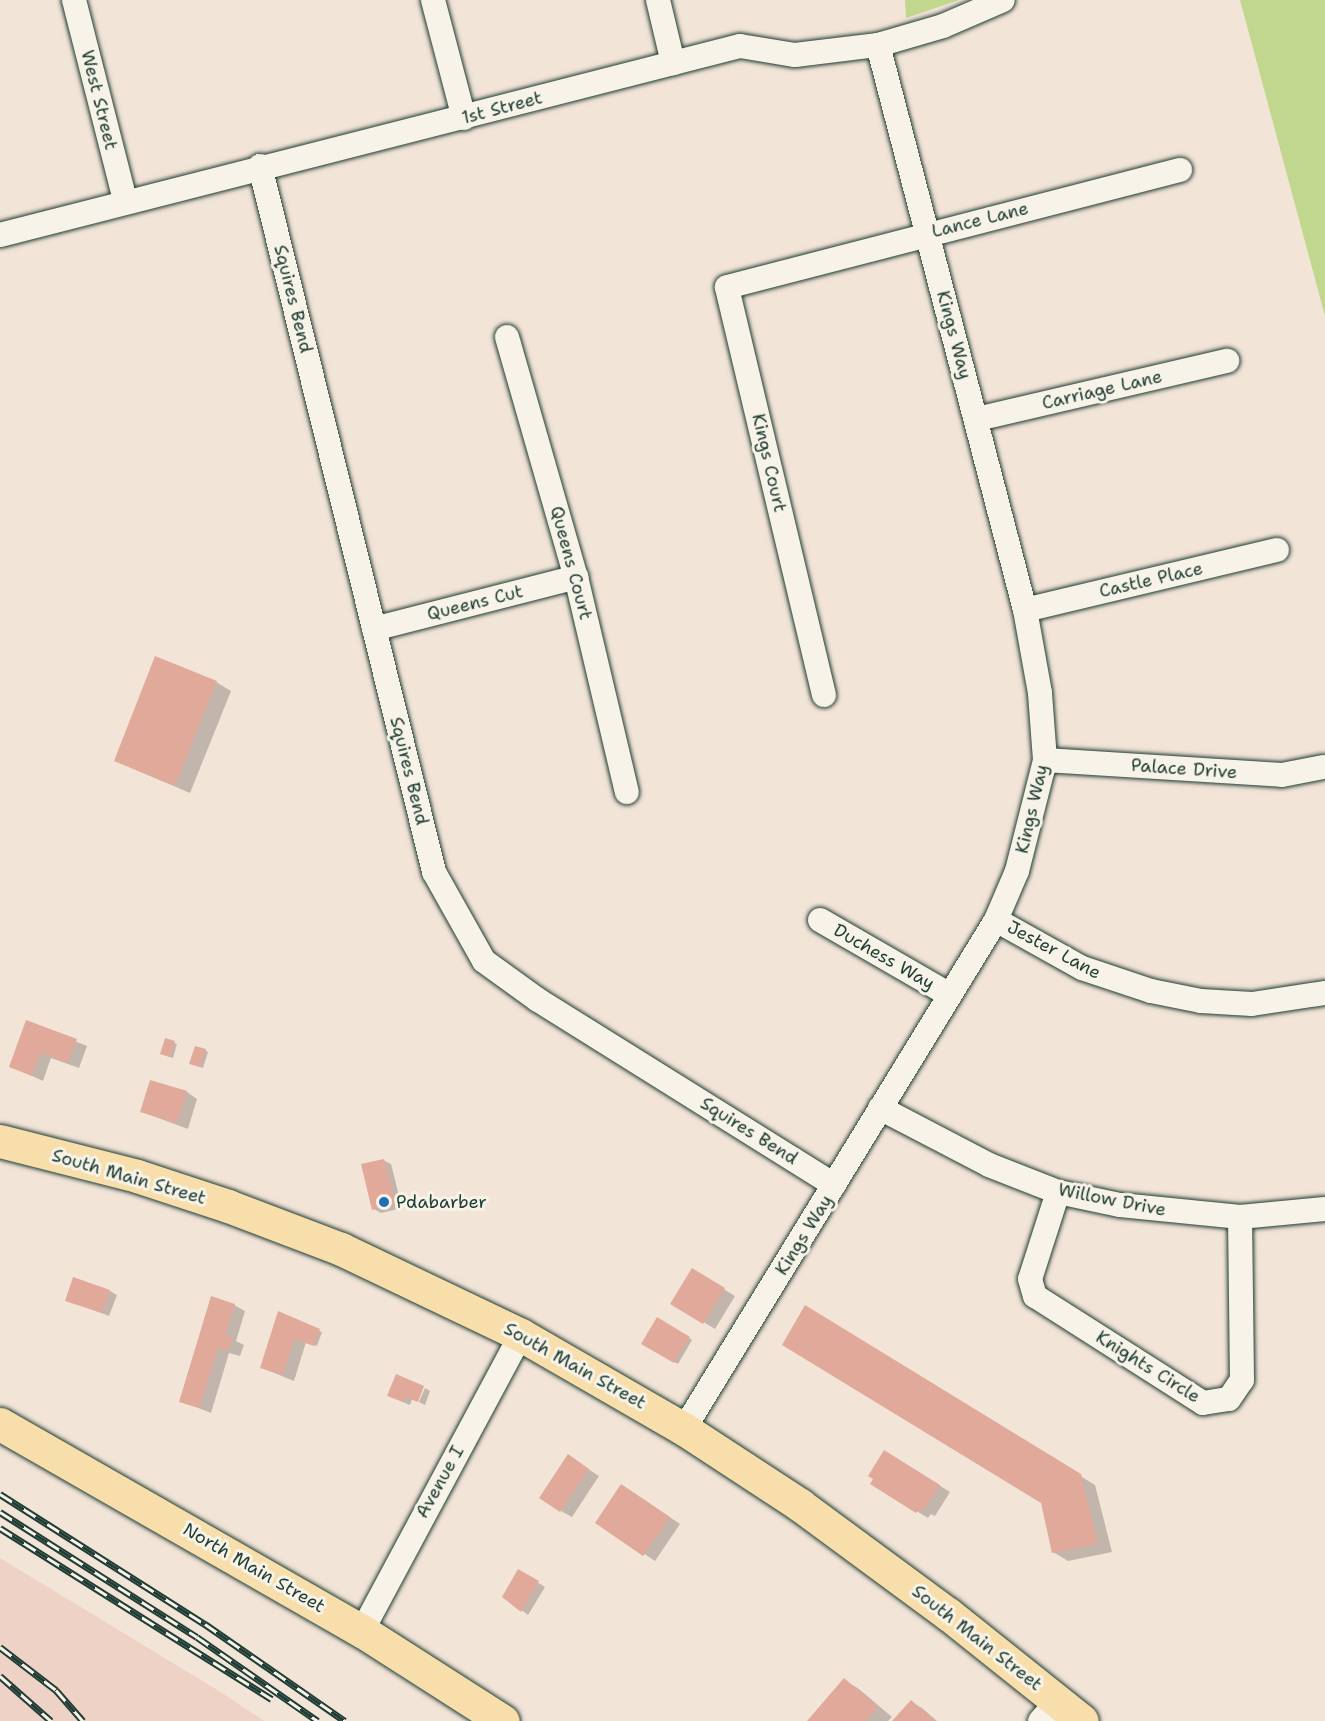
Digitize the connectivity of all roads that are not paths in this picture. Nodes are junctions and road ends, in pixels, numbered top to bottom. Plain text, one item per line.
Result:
1 (74, 0) edge
2 (433, 0) edge
3 (658, 0) edge
4 (1003, 0) edge
5 (878, 45) junction
6 (673, 63) junction
7 (464, 118) junction
8 (260, 166) junction
9 (1180, 170) dead end
10 (125, 200) junction
11 (927, 233) junction
12 (0, 234) edge
13 (780, 271) joint
14 (507, 337) dead end
15 (1227, 361) dead end
16 (977, 419) junction
17 (1277, 550) dead end
18 (576, 577) junction
19 (1025, 610) junction
20 (374, 629) junction
21 (824, 694) dead end
22 (1045, 760) junction
23 (1323, 767) dead end
24 (627, 792) dead end
25 (820, 920) dead end
26 (996, 920) junction
27 (1325, 993) edge
28 (948, 994) junction
29 (880, 1108) junction
30 (0, 1141) edge
31 (834, 1185) junction
32 (1058, 1192) junction
33 (1325, 1209) edge
34 (1240, 1217) junction
35 (521, 1335) junction
36 (0, 1424) edge
37 (684, 1429) junction
38 (362, 1631) junction
39 (1060, 1714) edge
40 (503, 1721) edge

1 - 10 street, West Street
2 - 7 street
3 - 6 street
4 - 5 street, 1st Street
5 - 6 street, 1st Street
5 - 11 street, Kings Way
6 - 7 street, 1st Street
7 - 8 street, 1st Street
8 - 10 street, 1st Street
8 - 20 street, Squires Bend
9 - 11 street, Lance Lane
10 - 12 street, 1st Street
11 - 13 street, Lance Lane
11 - 16 street, Kings Way
13 - 21 street, Kings Court
14 - 18 street, Queens Court
15 - 16 street, Carriage Lane
16 - 19 street, Kings Way
17 - 19 street, Castle Place
18 - 20 street, Queens Cut
18 - 24 street, Queens Court
19 - 22 street, Kings Way
20 - 31 street, Squires Bend
22 - 23 street, Palace Drive
22 - 26 street, Kings Way
25 - 28 street, Duchess Way
26 - 27 street, Jester Lane
26 - 28 street, Kings Way
28 - 29 street, Kings Way
29 - 31 street, Kings Way
29 - 32 street, Willow Drive
30 - 35 highway, South Main Street
31 - 37 street, Kings Way
32 - 34 street, Willow Drive
32 - 34 street, Knights Circle
33 - 34 street, Willow Drive
35 - 37 highway, South Main Street
35 - 38 street, Avenue I
36 - 38 highway, North Main Street
37 - 39 highway, South Main Street
38 - 40 highway, North Main Street

